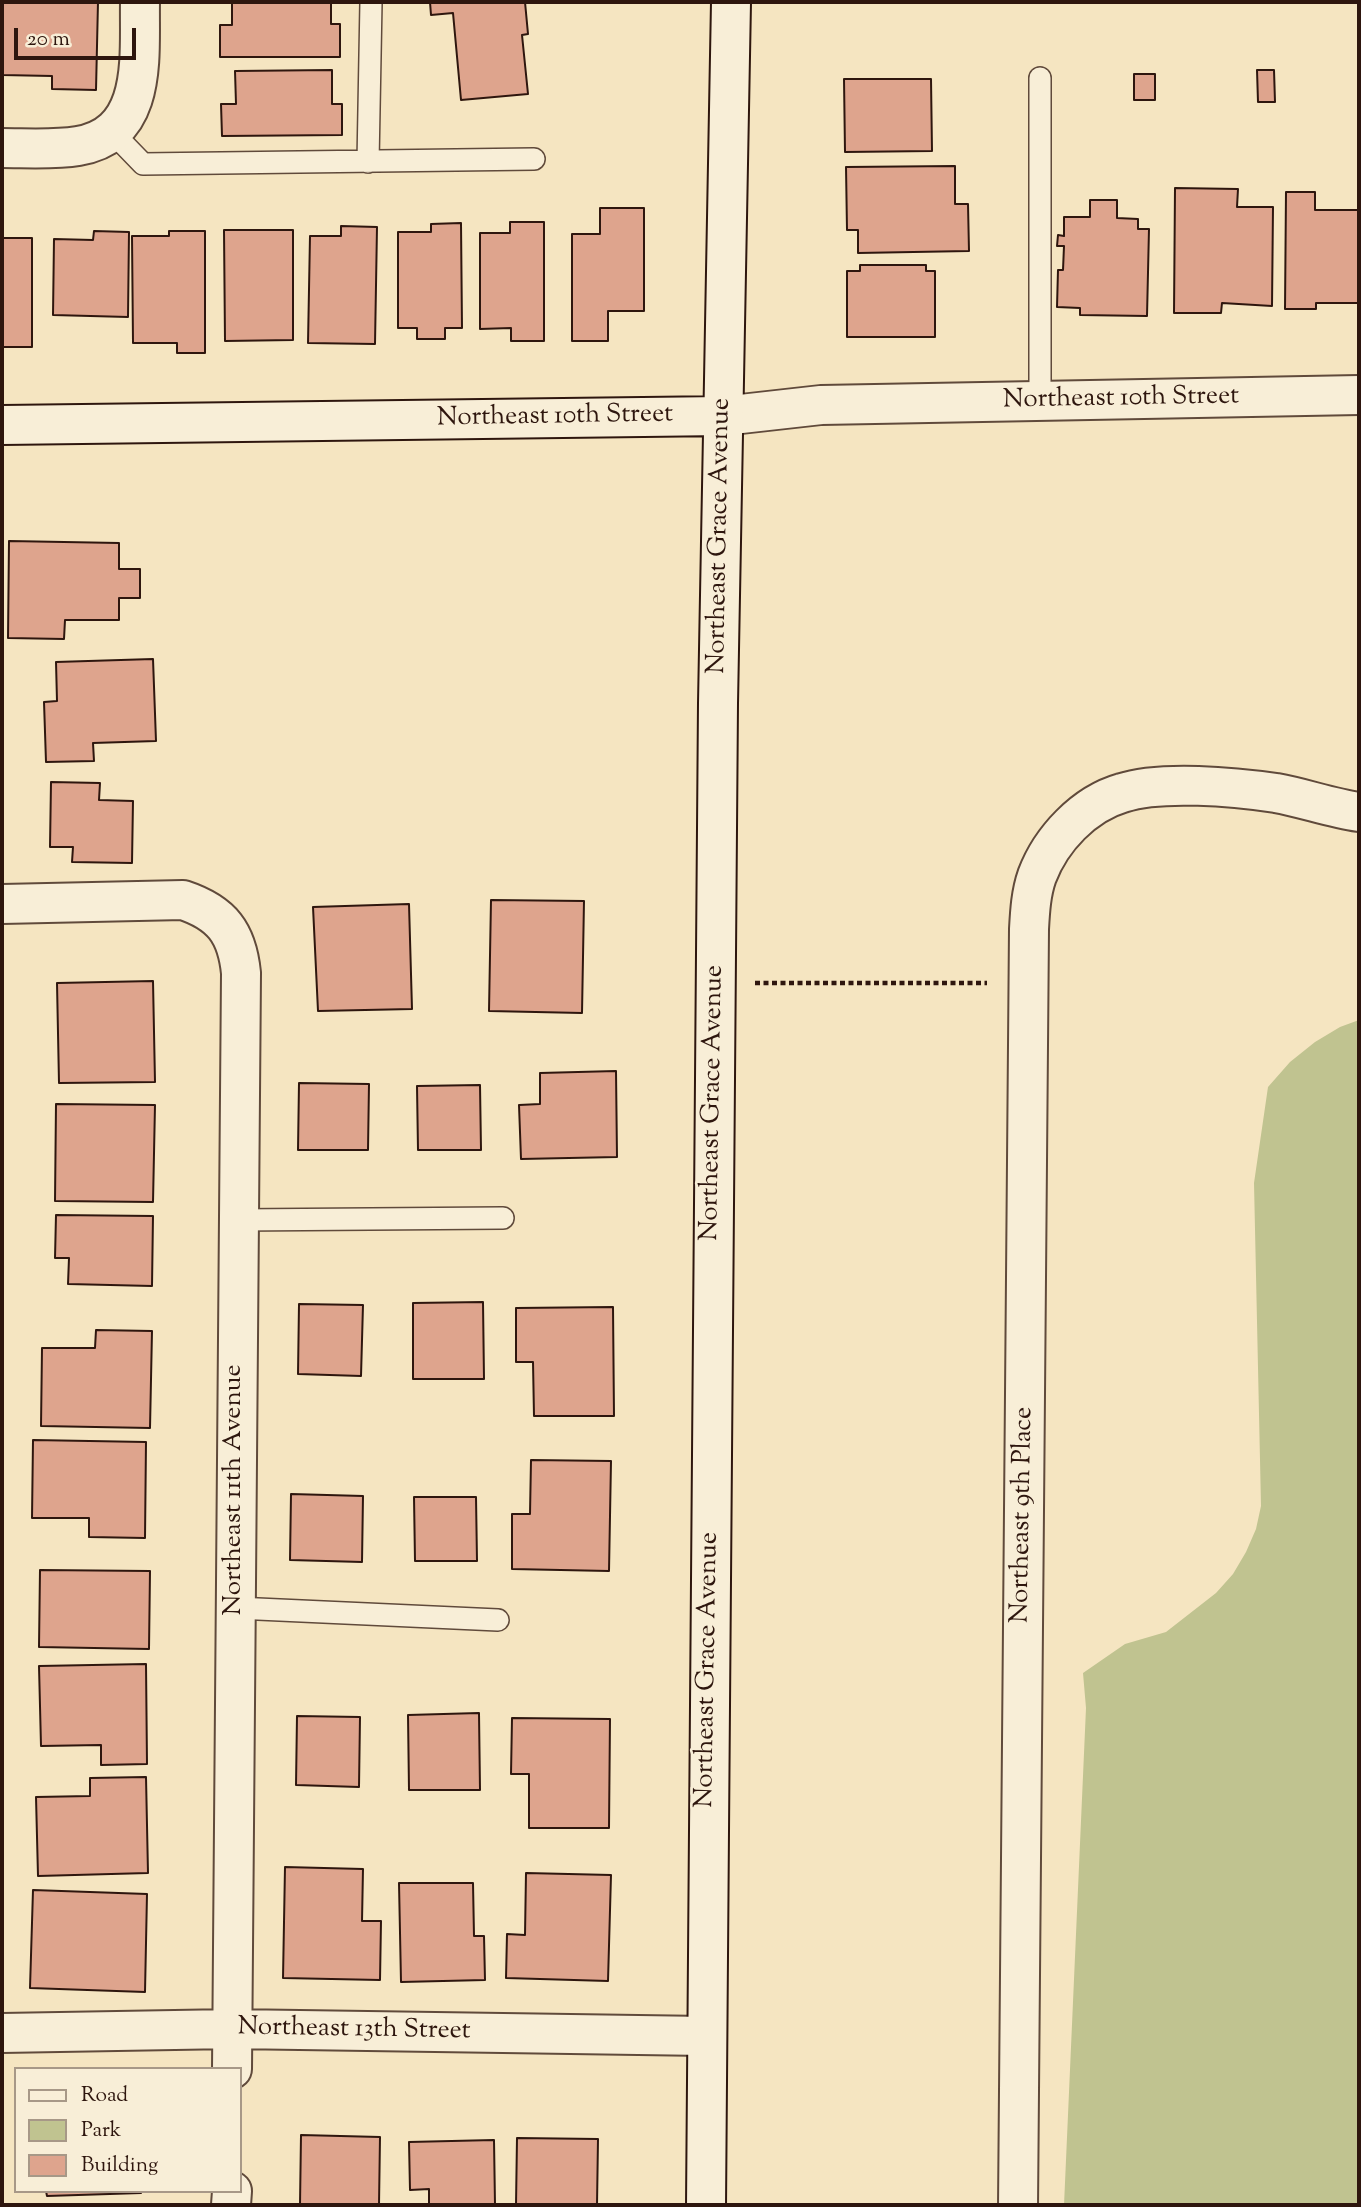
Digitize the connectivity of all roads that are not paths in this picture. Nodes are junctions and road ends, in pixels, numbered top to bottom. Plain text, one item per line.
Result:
1 (140, 2) edge
2 (371, 2) edge
3 (731, 2) edge
4 (1040, 78) dead end
5 (112, 132) junction
6 (2, 148) edge
7 (534, 159) dead end
8 (368, 162) junction
9 (1359, 395) edge
10 (1040, 401) junction
11 (723, 415) junction
12 (2, 425) edge
13 (1359, 812) edge
14 (2, 904) edge
15 (503, 1218) dead end
16 (238, 1220) junction
17 (236, 1608) junction
18 (498, 1620) dead end
19 (232, 2029) junction
20 (2, 2033) edge
21 (706, 2036) junction
22 (232, 2067) edge
23 (706, 2205) edge
24 (1017, 2205) edge

1 - 5 street
2 - 8 lane
3 - 11 street, Northeast Grace Avenue
4 - 10 lane
5 - 6 street
5 - 8 lane
7 - 8 lane
9 - 10 street, Northeast 10th Street
10 - 11 street, Northeast 10th Street
11 - 12 street, Northeast 10th Street
11 - 21 street, Northeast Grace Avenue
13 - 24 street, Northeast 9th Place
14 - 16 street, Northeast 11th Avenue
15 - 16 lane
16 - 17 street, Northeast 11th Avenue
17 - 18 lane
17 - 19 street, Northeast 11th Avenue
19 - 20 street, Northeast 13th Street
19 - 21 street, Northeast 13th Street
19 - 22 street, Northeast 11th Avenue
21 - 23 street, Northeast Grace Avenue

